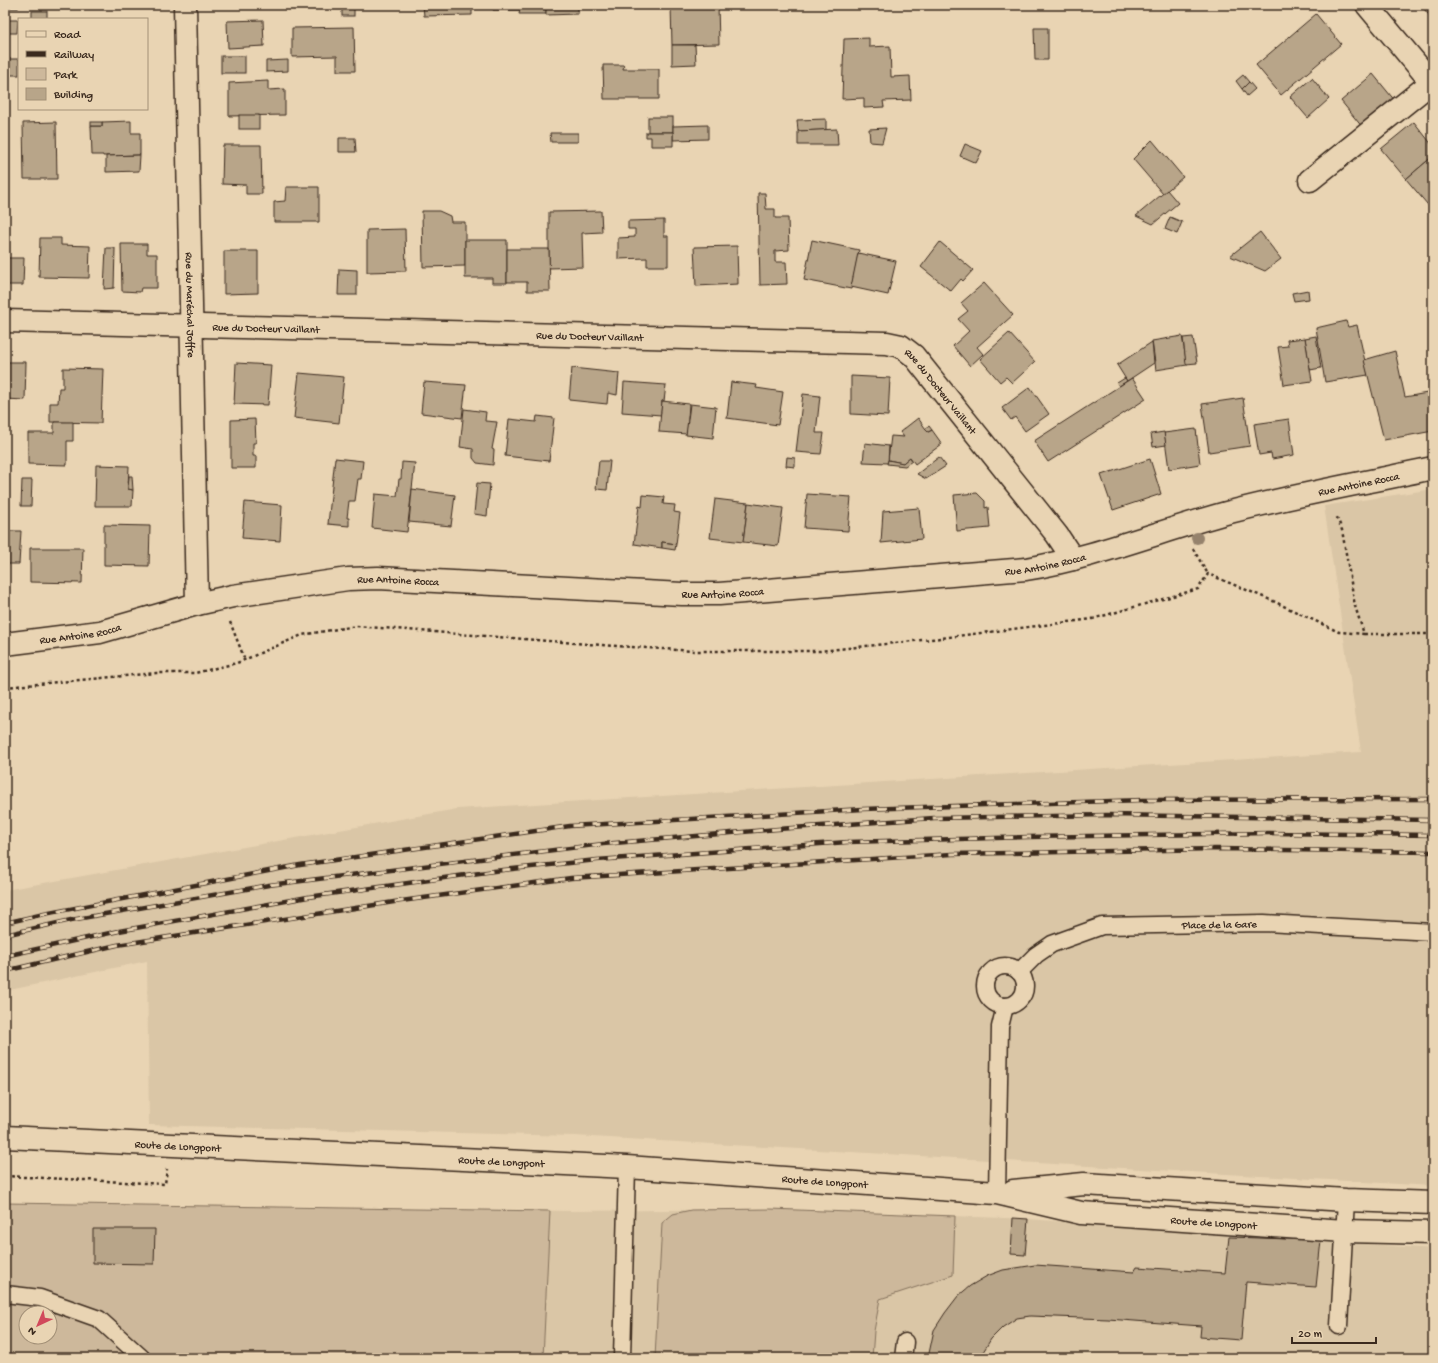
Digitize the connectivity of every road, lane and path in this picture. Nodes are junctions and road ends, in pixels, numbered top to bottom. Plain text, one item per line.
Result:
1 (185, 5) edge
2 (1367, 5) edge
3 (1432, 83) edge
4 (1310, 180) dead end
5 (5, 321) edge
6 (191, 326) junction
7 (1433, 468) edge
8 (1327, 490) junction
9 (1073, 559) junction
10 (221, 599) junction
11 (197, 604) junction
12 (1364, 634) junction
13 (1433, 634) edge
14 (5, 644) edge
15 (245, 660) junction
16 (5, 687) edge
17 (1433, 932) edge
18 (1019, 972) junction
19 (1005, 1006) junction
20 (5, 1138) edge
21 (169, 1145) junction
22 (627, 1167) junction
23 (5, 1176) edge
24 (997, 1193) junction
25 (1346, 1200) junction
26 (1433, 1203) edge
27 (1345, 1231) junction
28 (1433, 1233) edge
29 (5, 1294) edge
30 (1338, 1326) dead end
31 (905, 1342) dead end
32 (142, 1358) edge
33 (622, 1358) edge
34 (903, 1358) edge

1 - 6 street, Rue du Maréchal Joffre
2 - 3 street
3 - 4 street
5 - 6 street, Rue du Docteur Vaillant
6 - 9 street, Rue du Docteur Vaillant
6 - 11 street, Rue du Maréchal Joffre
7 - 8 street, Rue Antoine Rocca
8 - 9 street, Rue Antoine Rocca
8 - 12 path
9 - 10 street, Rue Antoine Rocca
10 - 11 street, Rue Antoine Rocca
10 - 15 path
11 - 14 street, Rue Antoine Rocca
12 - 13 path
12 - 15 path
15 - 16 path
17 - 18 lane, Place de la Gare
18 - 19 lane
18 - 19 lane
19 - 24 lane
20 - 21 street, Route de Longpont
21 - 22 street, Route de Longpont
21 - 23 path
22 - 24 street, Route de Longpont
22 - 33 lane
24 - 25 street, Route de Longpont
24 - 27 street, Route de Longpont
25 - 26 street, Route de Longpont
25 - 27 lane
27 - 28 street, Route de Longpont
27 - 30 lane
29 - 32 lane
31 - 34 lane

